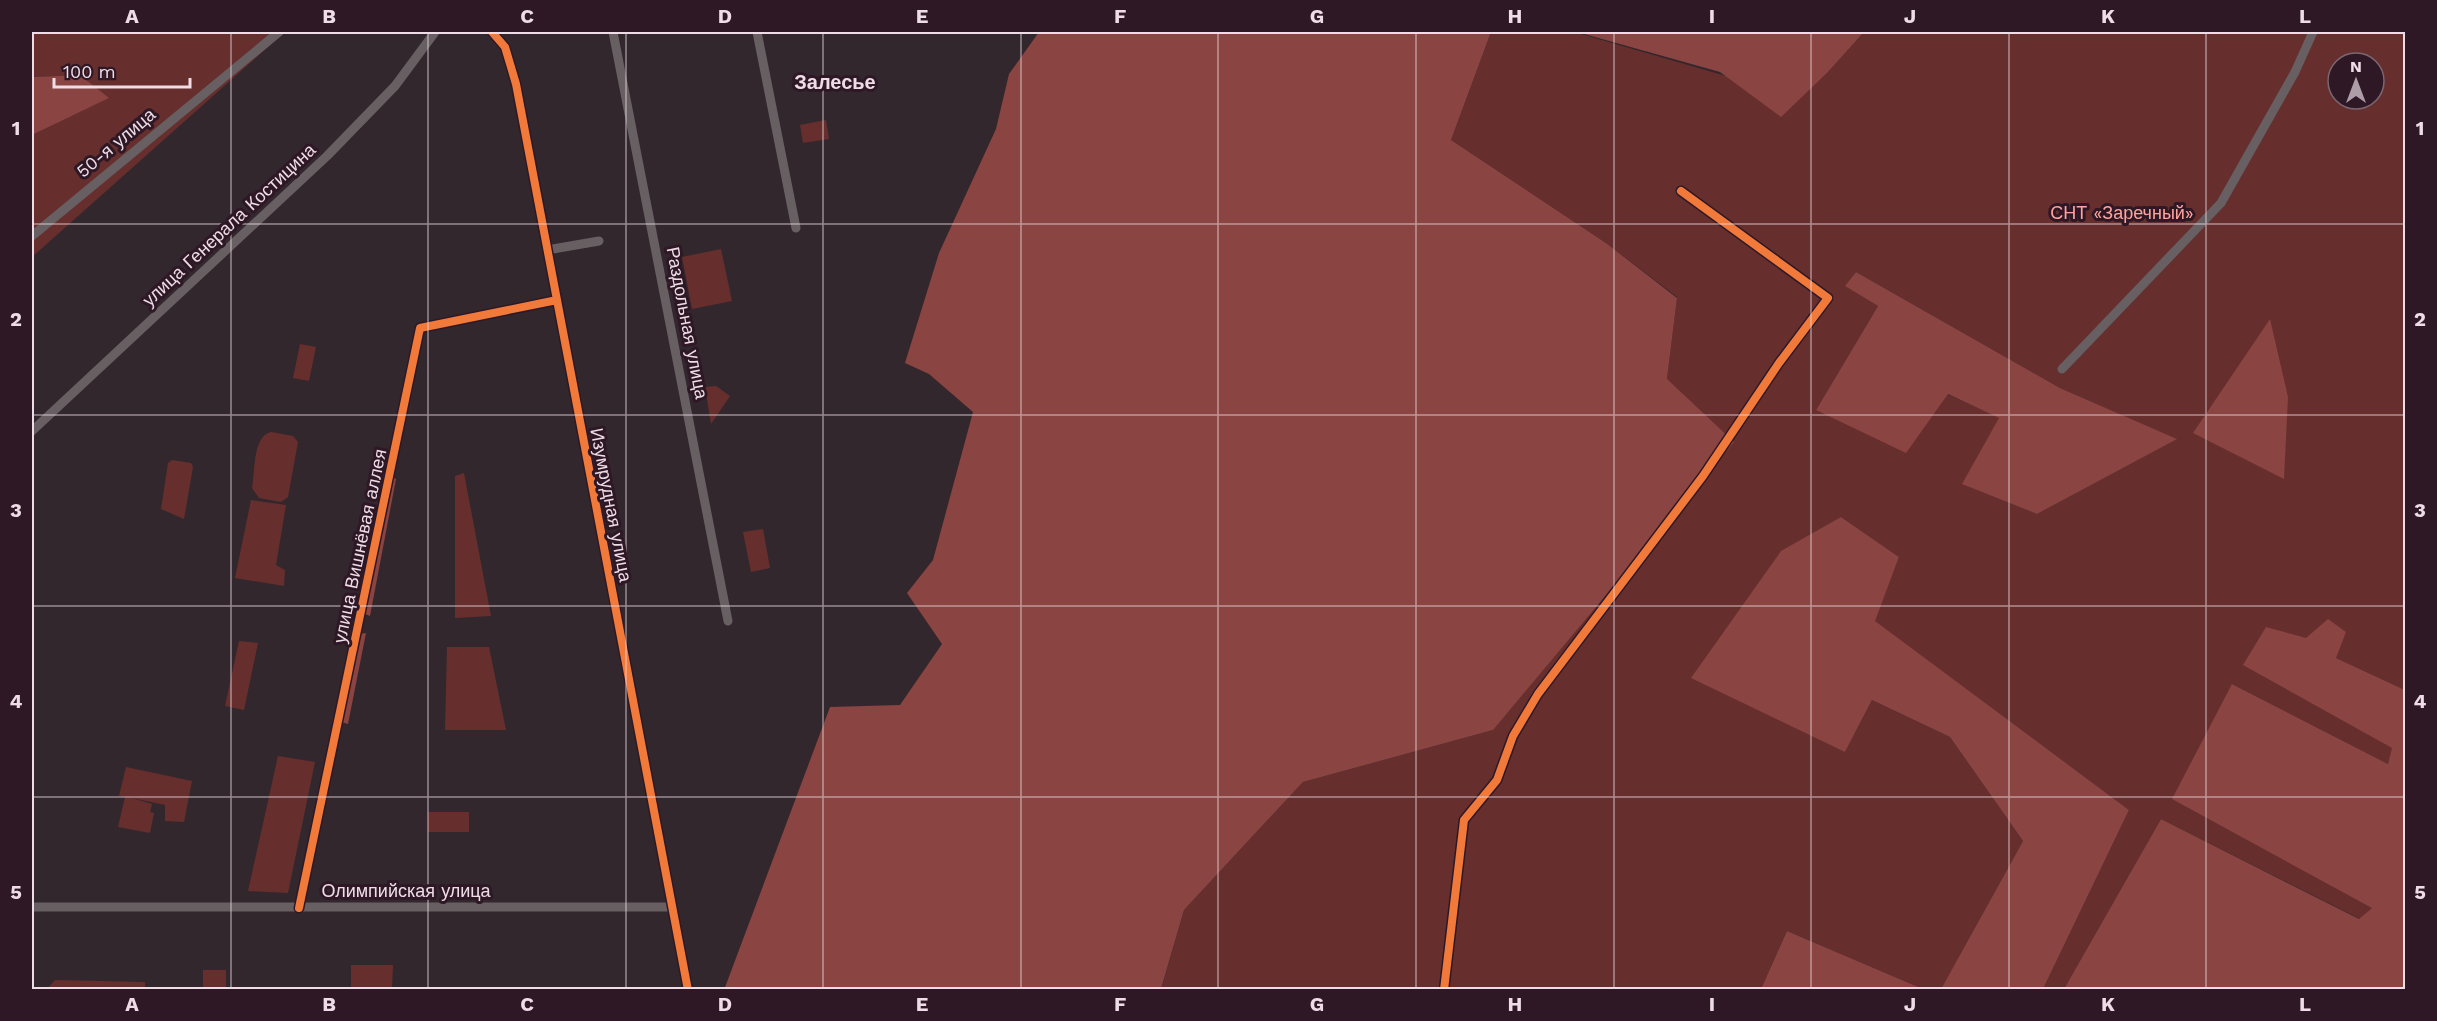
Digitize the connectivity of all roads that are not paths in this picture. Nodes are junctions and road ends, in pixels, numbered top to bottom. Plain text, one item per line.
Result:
1 (279, 32) edge
2 (435, 32) edge
3 (492, 32) edge
4 (613, 32) edge
5 (757, 32) edge
6 (2313, 32) edge
7 (1681, 191) dead end
8 (796, 228) dead end
9 (32, 236) edge
10 (599, 241) dead end
11 (547, 250) junction
12 (557, 300) junction
13 (2062, 369) dead end
14 (32, 431) edge
15 (728, 621) dead end
16 (32, 907) edge
17 (673, 907) junction
18 (299, 908) junction
19 (688, 990) edge
20 (1444, 990) edge

1 - 9 street, 50-я улица
2 - 14 street, улица Генерала Костицина
3 - 11 street, Изумрудная улица
4 - 15 street, Раздольная улица
5 - 8 street
6 - 13 street
7 - 20 street
10 - 11 street
11 - 12 street, Изумрудная улица
12 - 17 street, Изумрудная улица
12 - 18 street, улица Вишнёвая аллея
16 - 18 street, Олимпийская улица
17 - 18 street, Олимпийская улица
17 - 19 street, Изумрудная улица

